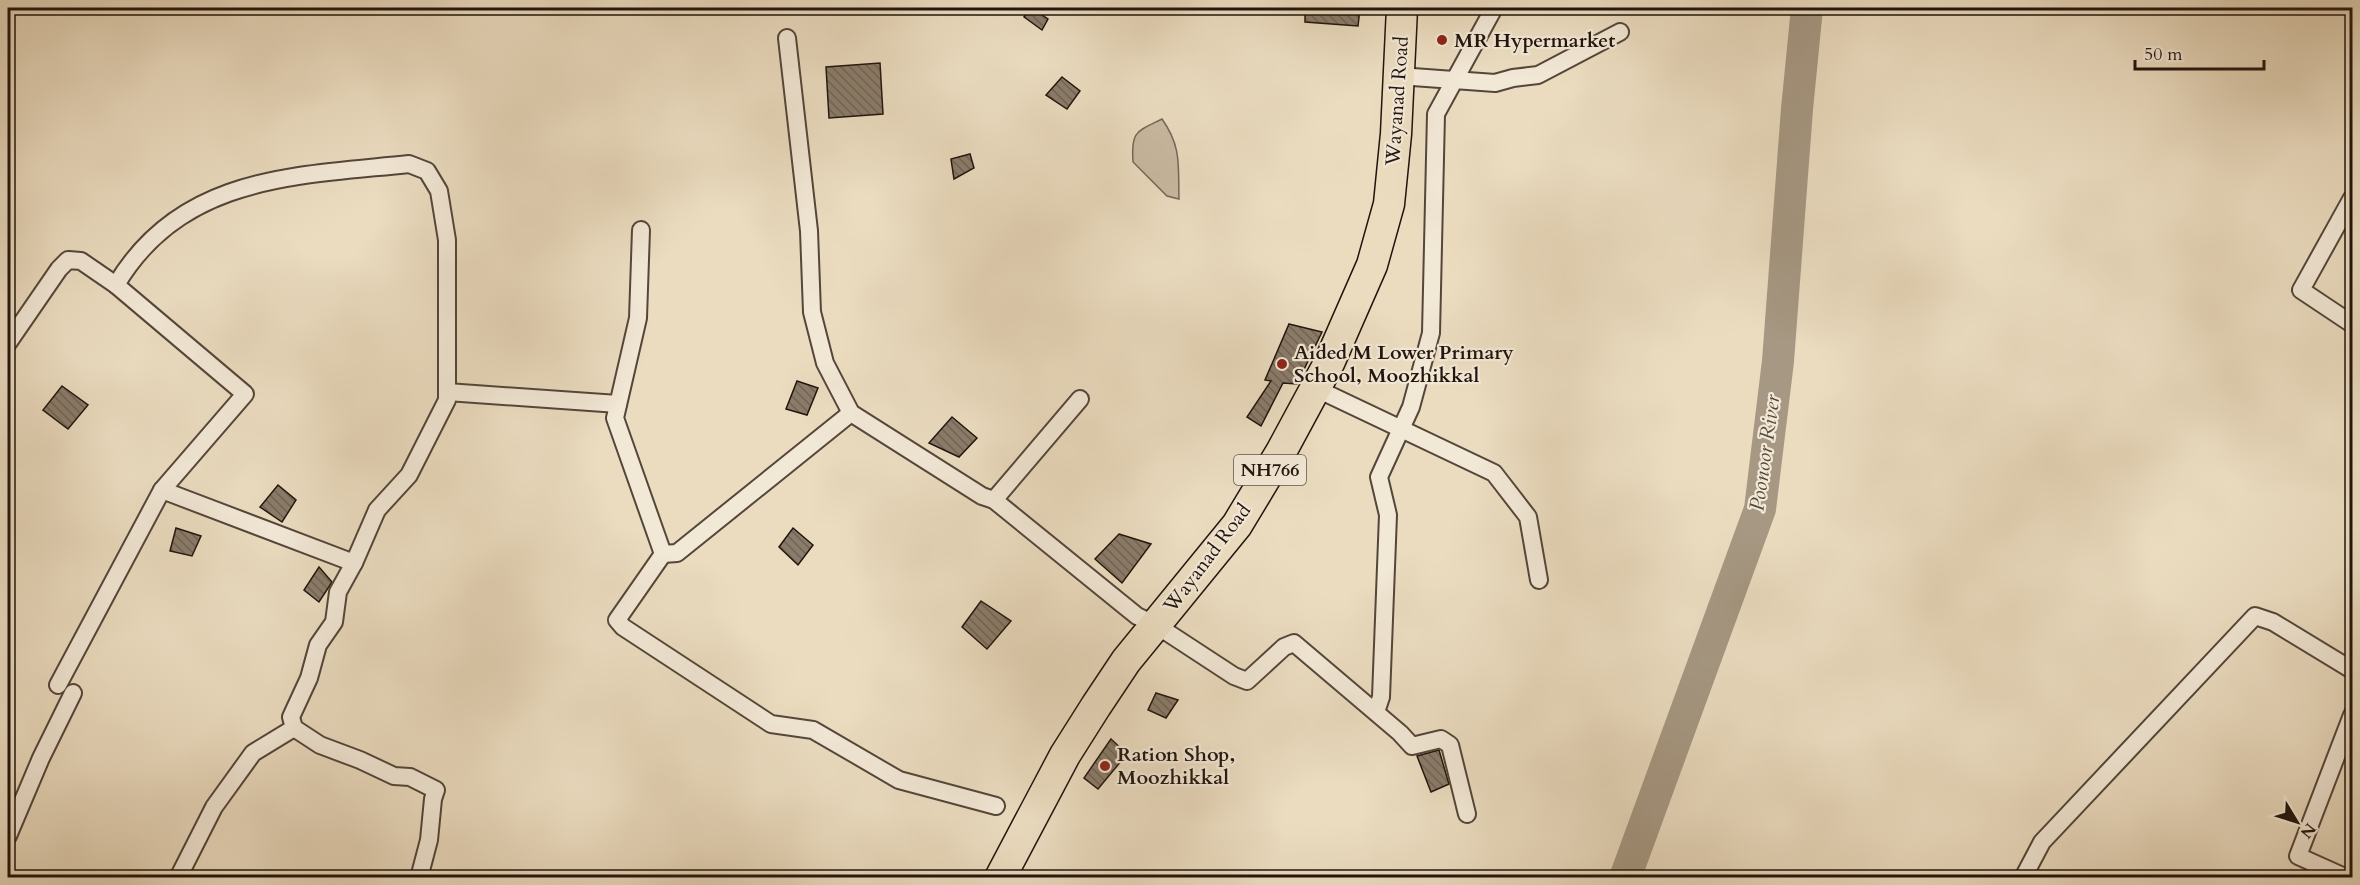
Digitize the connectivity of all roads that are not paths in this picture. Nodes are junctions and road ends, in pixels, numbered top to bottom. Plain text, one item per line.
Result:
1 (1402, 8) edge
2 (1494, 8) edge
3 (1620, 32) dead end
4 (787, 38) dead end
5 (1399, 76) junction
6 (1454, 81) junction
7 (2352, 198) edge
8 (640, 230) dead end
9 (116, 285) junction
10 (2352, 324) edge
11 (8, 343) edge
12 (1316, 388) junction
13 (447, 392) junction
14 (1080, 399) dead end
15 (618, 404) junction
16 (851, 413) junction
17 (1401, 430) junction
18 (162, 490) junction
19 (994, 500) junction
20 (663, 554) junction
21 (354, 563) junction
22 (1539, 580) dead end
23 (1156, 625) junction
24 (2352, 670) edge
25 (58, 685) dead end
26 (73, 693) dead end
27 (1376, 712) junction
28 (2352, 715) edge
29 (294, 728) junction
30 (996, 806) dead end
31 (1467, 814) dead end
32 (8, 836) edge
33 (178, 878) edge
34 (419, 878) edge
35 (1000, 878) edge
36 (2023, 878) edge
37 (2347, 878) edge

1 - 5 highway, Wayanad Road / NH766
2 - 6 street
3 - 6 street
4 - 16 street
5 - 6 street
5 - 12 highway, Wayanad Road / NH766
6 - 17 street
7 - 10 street
8 - 15 street
9 - 11 street
9 - 13 street
9 - 18 street
12 - 17 street
12 - 23 highway, Wayanad Road / NH766
13 - 15 street
13 - 21 street
14 - 19 street
15 - 20 street
16 - 19 street
16 - 20 street
17 - 22 street
17 - 27 street
18 - 21 street
18 - 25 street
19 - 23 street
20 - 30 street
21 - 29 street
23 - 27 street
23 - 35 highway, Wayanad Road / NH766
24 - 36 street
26 - 32 street
27 - 31 street
28 - 37 street
29 - 33 street
29 - 34 street

